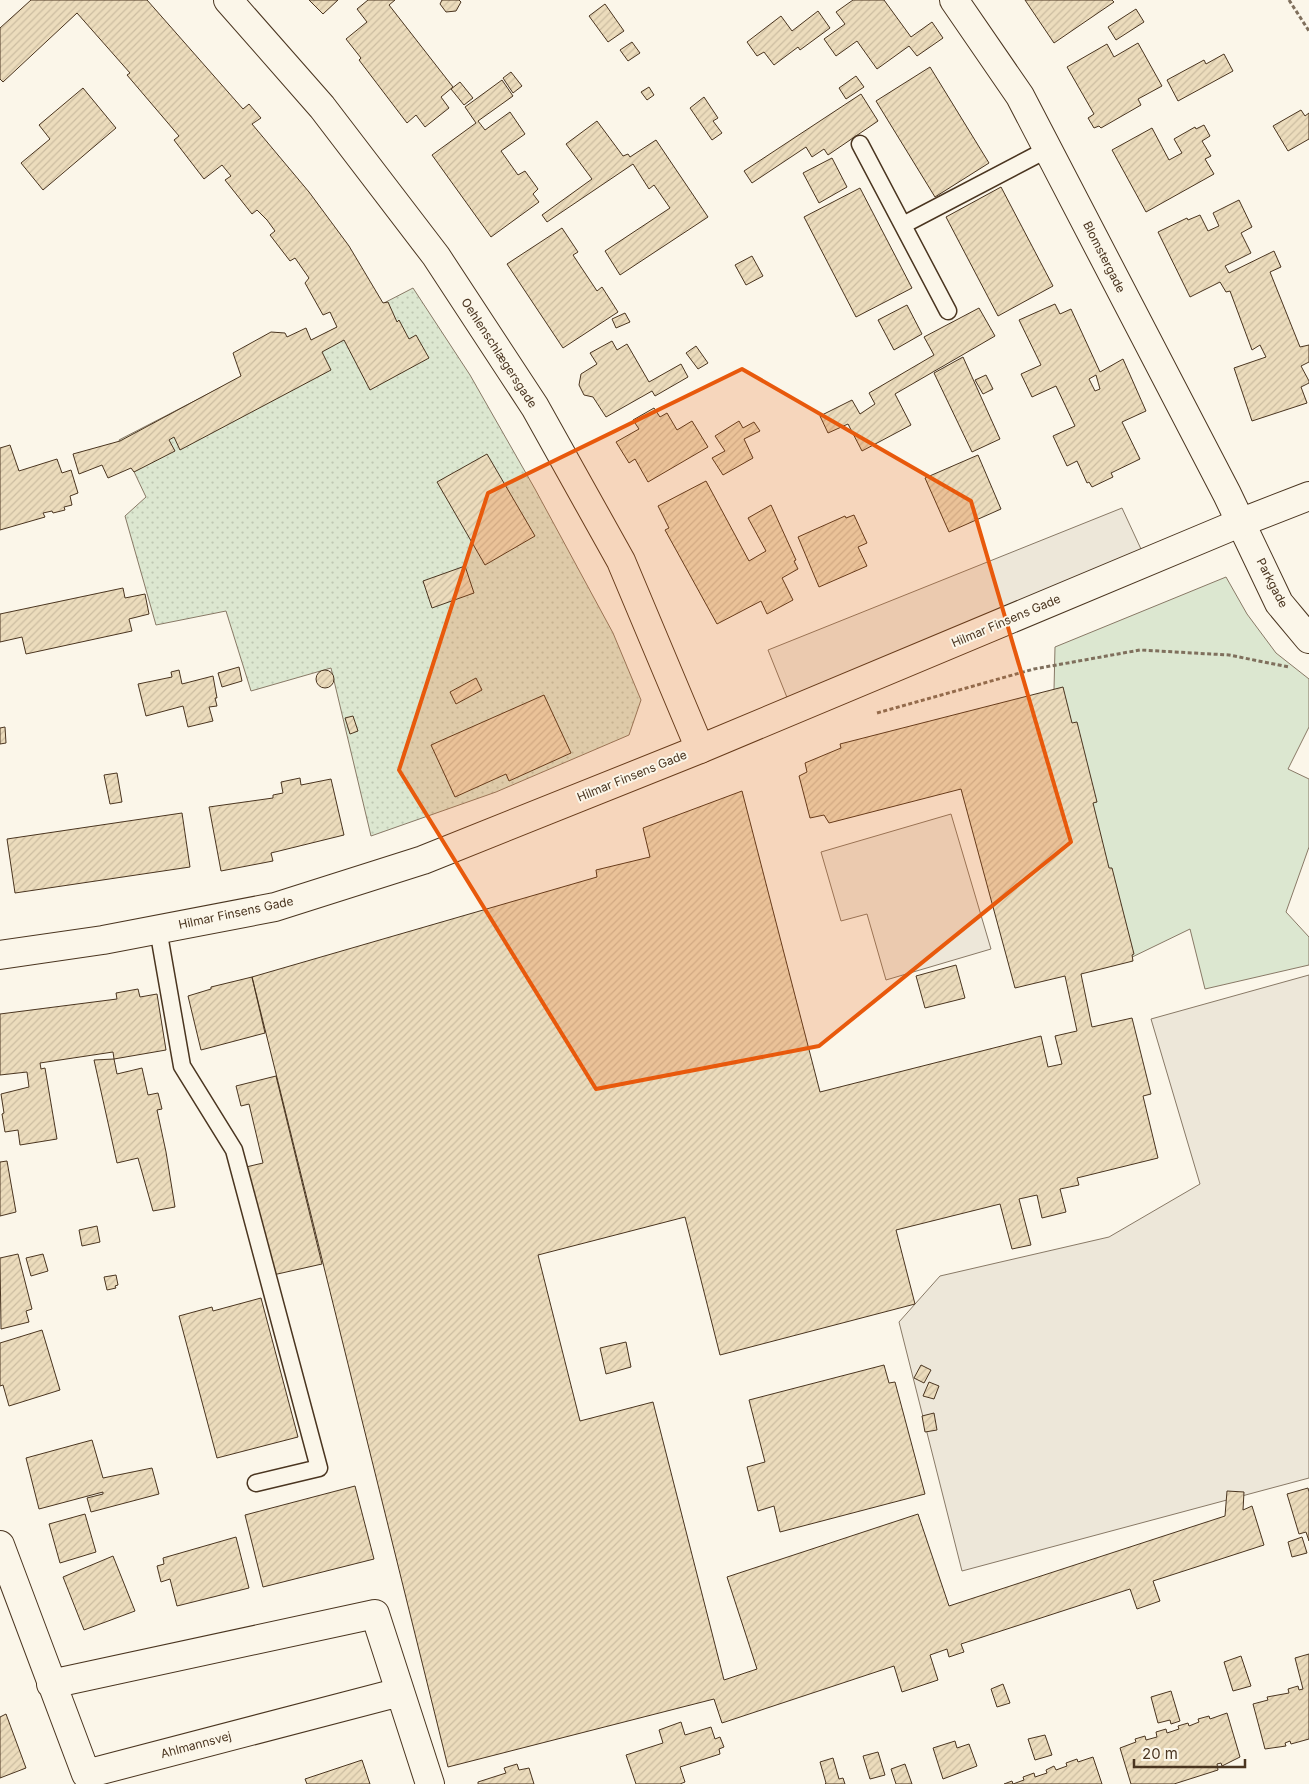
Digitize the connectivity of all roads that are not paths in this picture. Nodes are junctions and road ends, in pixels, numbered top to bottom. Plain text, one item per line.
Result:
1 (228, 0) edge
2 (954, 0) edge
3 (860, 144) dead end
4 (1048, 149) junction
5 (903, 225) junction
6 (948, 311) dead end
7 (1309, 496) edge
8 (1242, 522) junction
9 (1309, 639) edge
10 (700, 749) junction
11 (158, 930) junction
12 (0, 955) edge
13 (256, 1483) dead end
14 (0, 1546) edge
15 (51, 1684) junction
16 (400, 1692) junction
17 (430, 1784) edge

1 - 10 street, Oehlenschlægersgade
2 - 4 street, Blomstergade
3 - 5 lane
4 - 5 lane
4 - 8 street, Blomstergade
5 - 6 lane
7 - 8 street, Hilmar Finsens Gade
8 - 9 street, Parkgade
8 - 10 street, Hilmar Finsens Gade
10 - 11 street, Hilmar Finsens Gade
11 - 12 street, Hilmar Finsens Gade
11 - 13 lane
14 - 15 street, Ahlmannsvej
15 - 16 street
15 - 16 street, Ahlmannsvej
16 - 17 street

